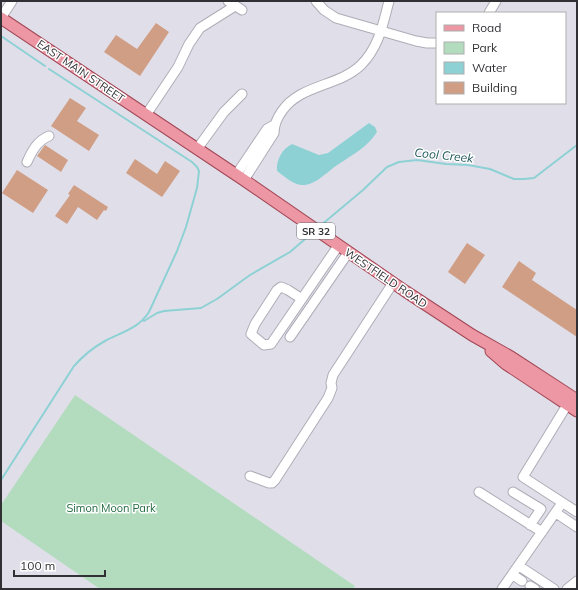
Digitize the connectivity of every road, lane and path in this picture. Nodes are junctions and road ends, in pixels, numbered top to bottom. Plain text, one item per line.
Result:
1 (12, 1) edge
2 (316, 1) edge
3 (389, 1) edge
4 (496, 1) edge
5 (235, 6) edge
6 (490, 12) edge
7 (1, 18) edge
8 (381, 31) junction
9 (436, 43) edge
10 (242, 94) dead end
11 (146, 115) junction
12 (161, 125) joint
13 (49, 136) dead end
14 (197, 149) junction
15 (27, 162) dead end
16 (240, 178) junction
17 (338, 246) junction
18 (348, 253) junction
19 (392, 283) junction
20 (302, 299) junction
21 (290, 337) dead end
22 (572, 403) edge
23 (577, 411) edge
24 (250, 476) dead end
25 (480, 492) dead end
26 (513, 492) dead end
27 (562, 503) junction
28 (577, 512) edge
29 (556, 513) junction
30 (530, 525) junction
31 (577, 527) edge
32 (542, 532) junction
33 (519, 566) junction
34 (513, 575) junction
35 (577, 581) edge
36 (529, 585) edge
37 (502, 589) edge
38 (554, 589) edge
39 (567, 589) edge

1 - 7 street
2 - 8 street
3 - 8 street
4 - 6 street
5 - 11 street
7 - 11 main road, EAST MAIN STREET / SR 32
8 - 9 street
8 - 16 street
10 - 14 street
11 - 12 main road, EAST MAIN STREET / SR 32
12 - 14 main road, WESTFIELD ROAD / SR 32
13 - 15 street
14 - 16 main road, WESTFIELD ROAD / SR 32
16 - 17 main road, WESTFIELD ROAD / SR 32
17 - 18 main road, WESTFIELD ROAD / SR 32
17 - 20 street
18 - 19 main road, WESTFIELD ROAD / SR 32
18 - 21 street
19 - 22 main road, WESTFIELD ROAD / SR 32
19 - 24 street
20 - 20 street
22 - 23 main road, WESTFIELD ROAD / SR 32
22 - 27 street
25 - 30 street
26 - 30 street
27 - 28 street
27 - 29 street
29 - 31 street
29 - 32 street
30 - 32 street
32 - 33 street
33 - 34 street
33 - 38 street
34 - 36 street
34 - 37 street
35 - 39 street

